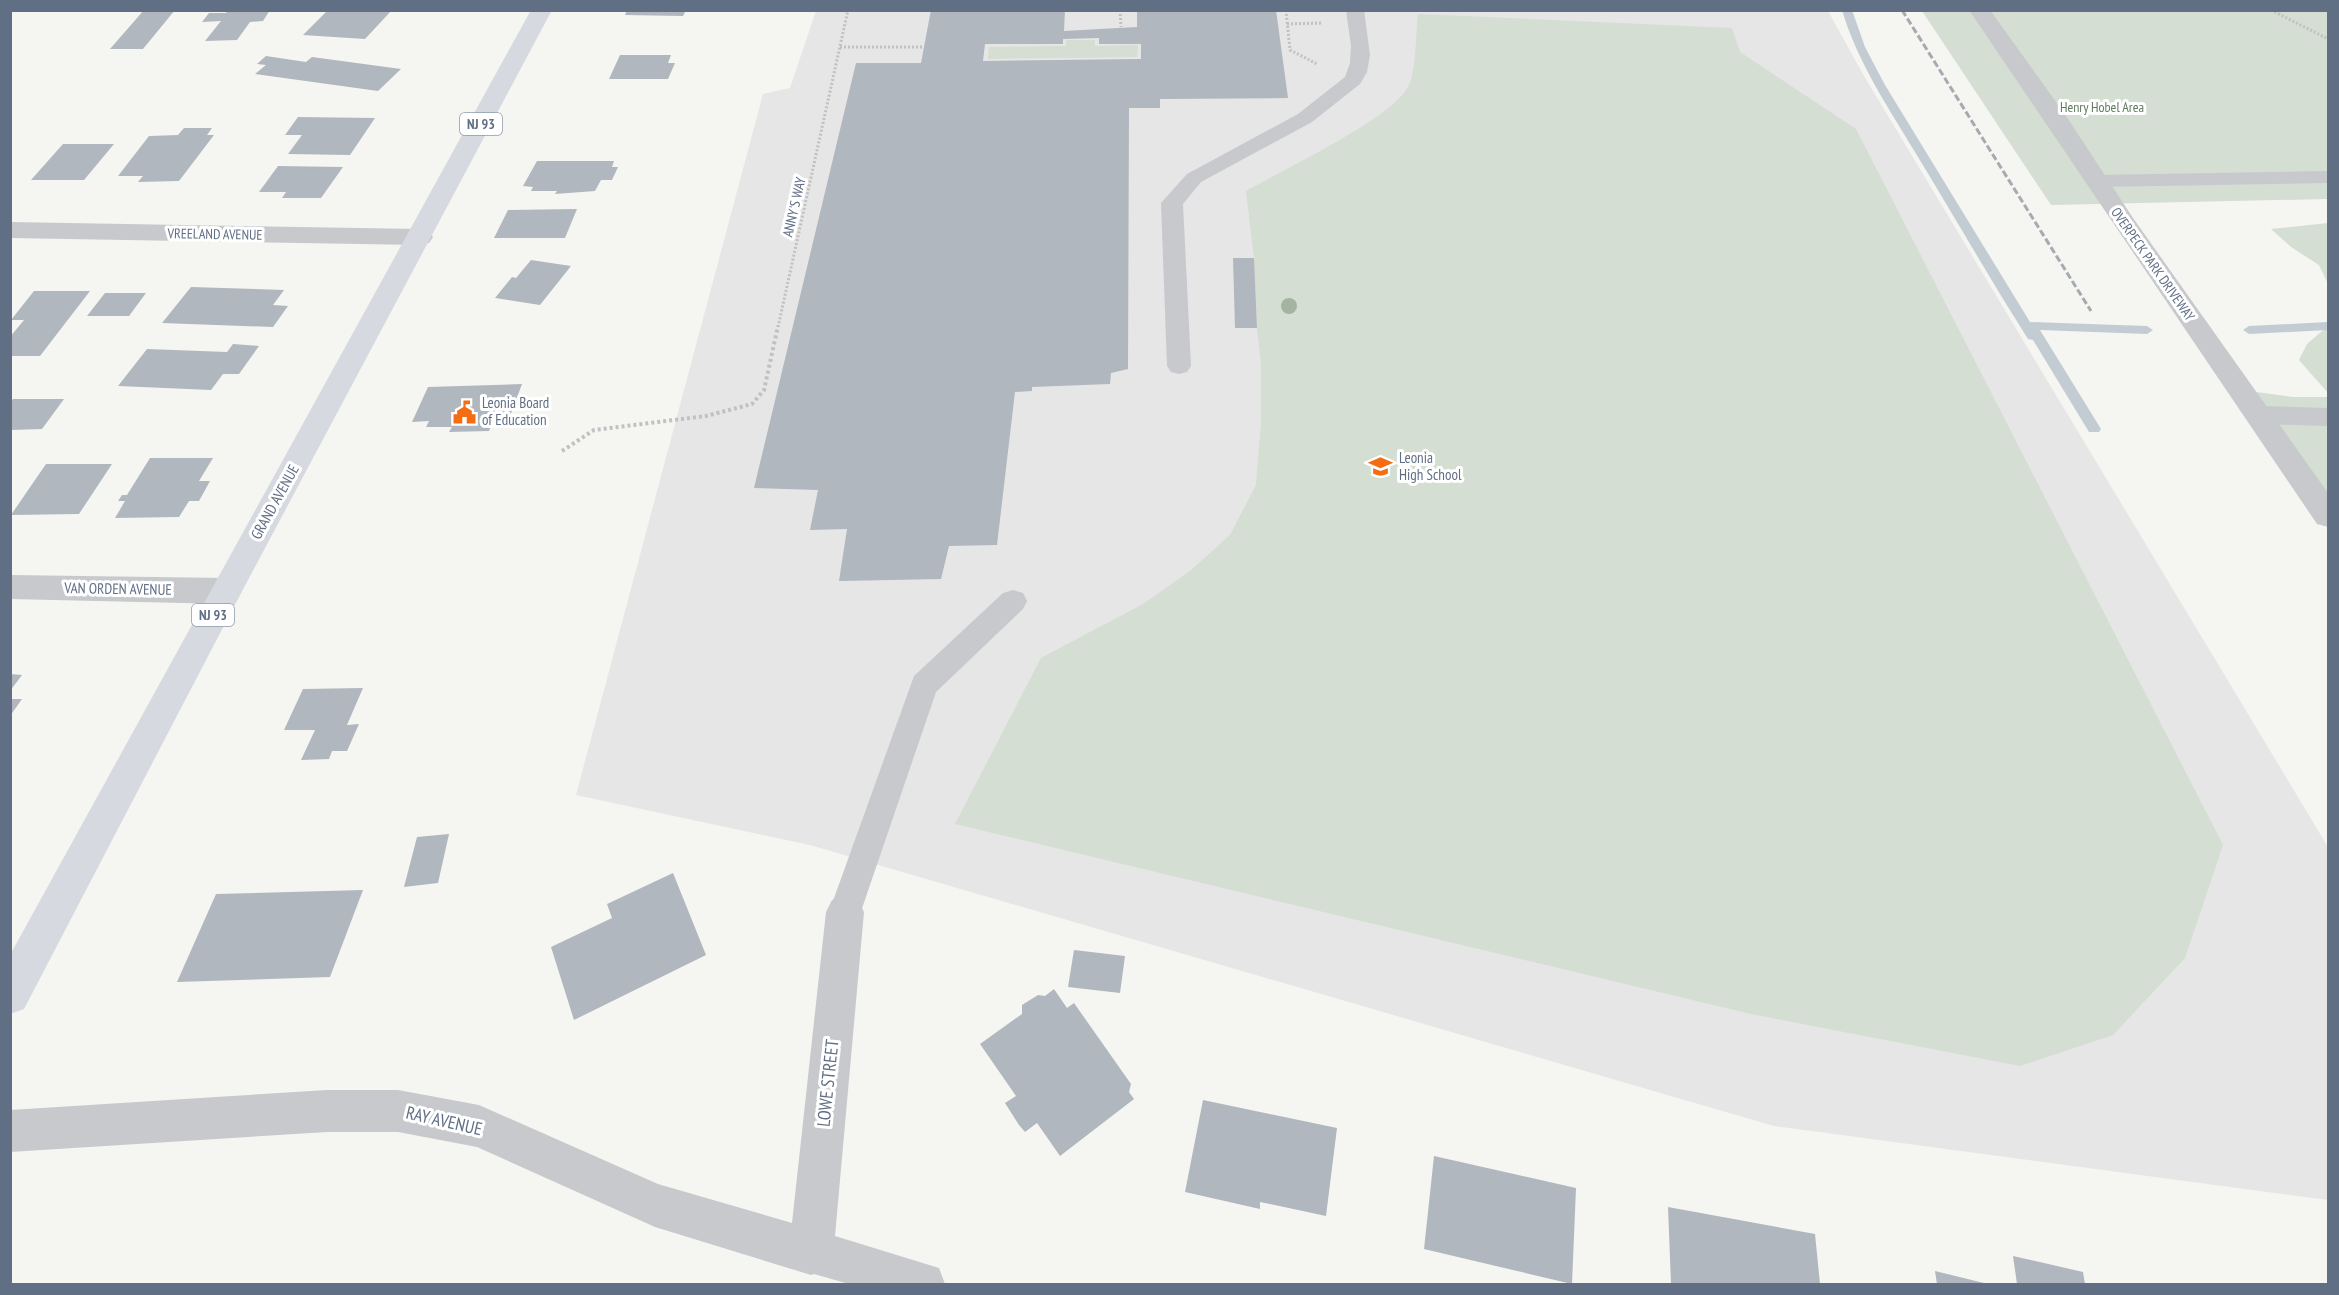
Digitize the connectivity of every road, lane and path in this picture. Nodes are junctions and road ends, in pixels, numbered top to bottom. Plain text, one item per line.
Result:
1 (542, 10) edge
2 (849, 10) edge
3 (1120, 10) edge
4 (1286, 10) edge
5 (1355, 10) edge
6 (1980, 10) edge
7 (2271, 10) edge
8 (1121, 27) dead end
9 (2328, 39) edge
10 (840, 47) junction
11 (924, 47) dead end
12 (1353, 80) junction
13 (2328, 177) edge
14 (2096, 181) junction
15 (10, 230) edge
16 (420, 237) junction
17 (1179, 366) dead end
18 (2259, 416) junction
19 (2328, 417) edge
20 (562, 451) dead end
21 (2328, 516) edge
22 (10, 586) edge
23 (226, 591) junction
24 (1013, 601) dead end
25 (845, 912) joint
26 (10, 995) edge
27 (10, 1131) edge
28 (811, 1253) junction
29 (923, 1284) edge

1 - 16 main road, GRAND AVENUE / NJ 93
2 - 10 path, ANNY'S WAY
3 - 8 path
4 - 12 path
5 - 12 lane
6 - 14 street, OVERPECK PARK DRIVEWAY
7 - 9 path
10 - 11 path
10 - 20 path, ANNY'S WAY
12 - 17 lane
13 - 14 lane
14 - 18 street, OVERPECK PARK DRIVEWAY
15 - 16 street, VREELAND AVENUE
16 - 23 main road, GRAND AVENUE / NJ 93
18 - 19 lane
18 - 21 street, OVERPECK PARK DRIVEWAY
22 - 23 street, VAN ORDEN AVENUE
23 - 26 main road, GRAND AVENUE / NJ 93
24 - 25 lane
25 - 28 street, LOWE STREET
27 - 28 street, RAY AVENUE
28 - 29 street, RAY AVENUE

